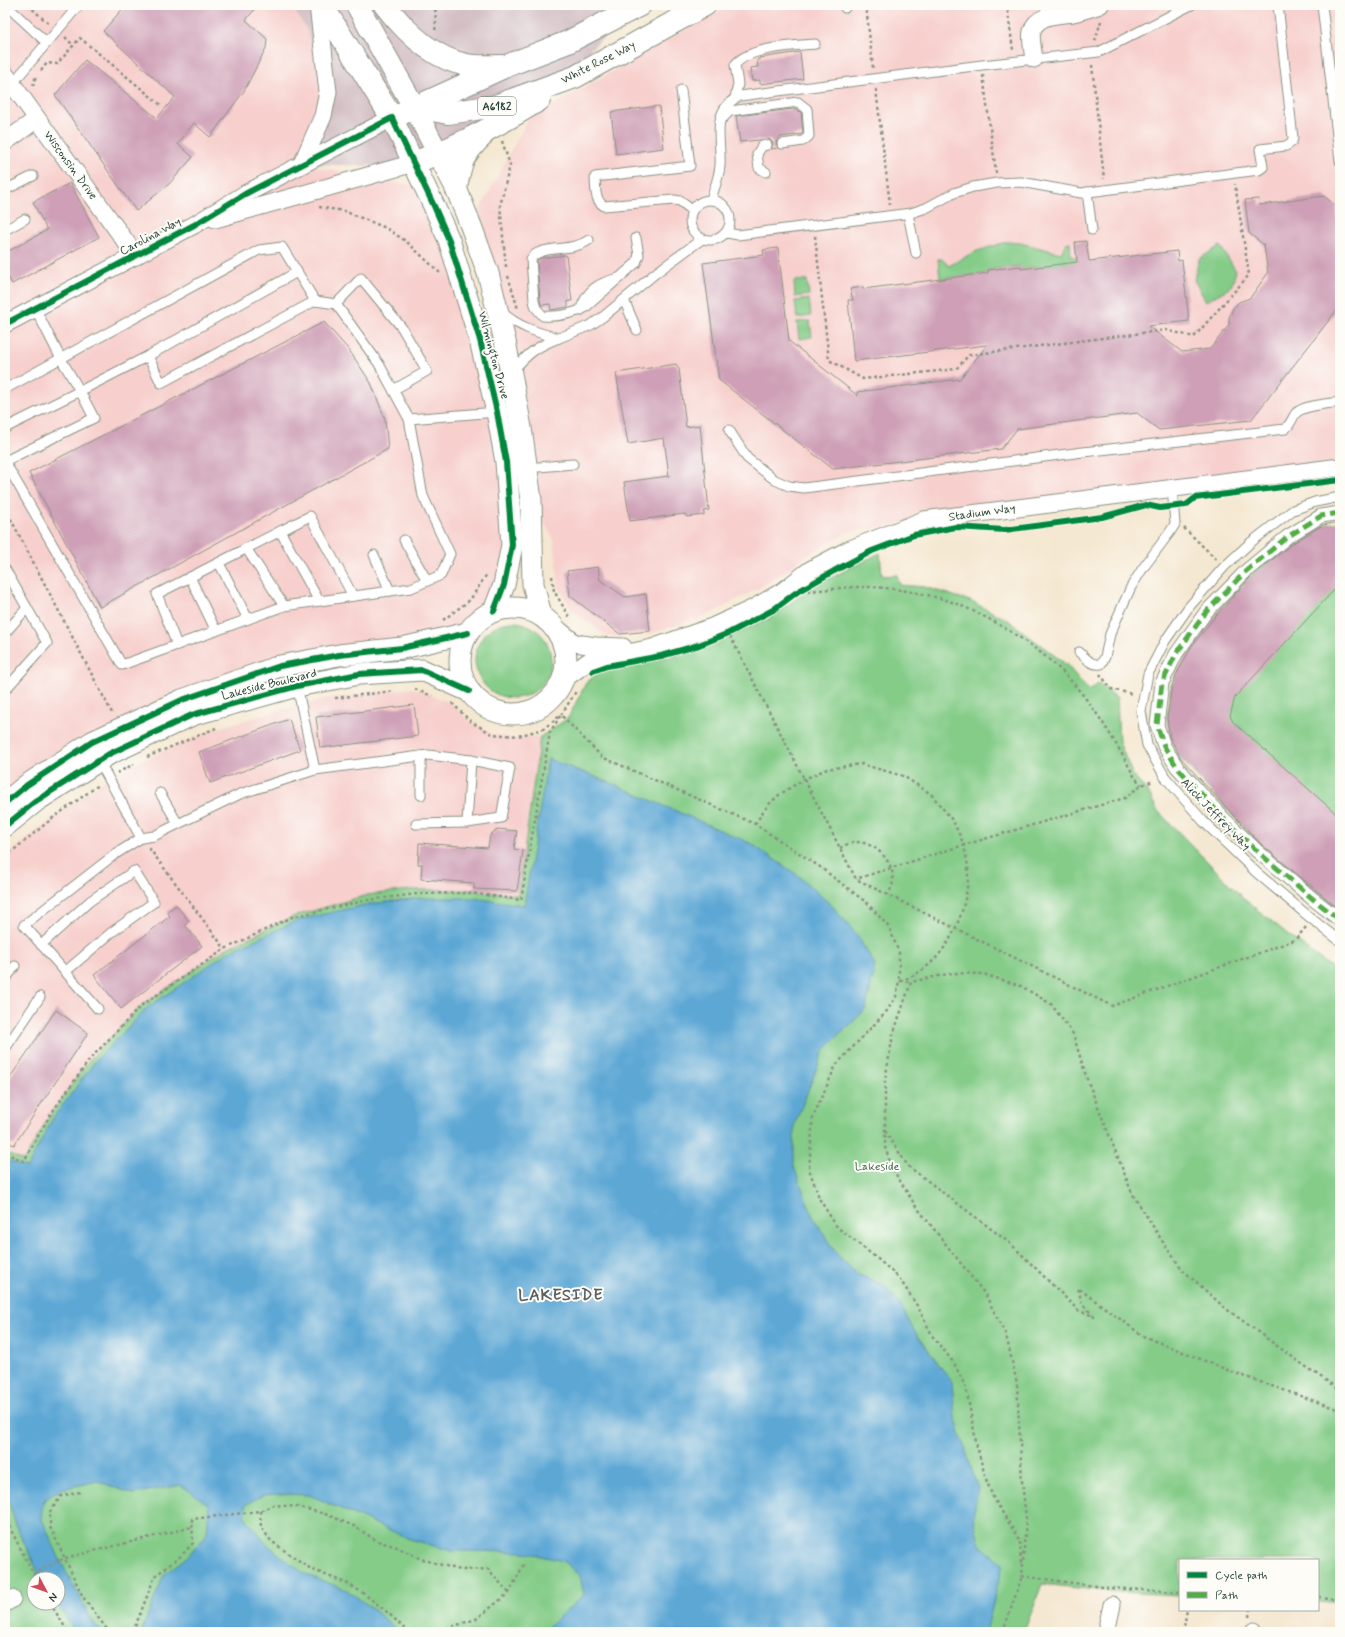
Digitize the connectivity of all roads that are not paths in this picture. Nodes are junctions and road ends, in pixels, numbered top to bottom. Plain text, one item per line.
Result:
1 (6, 5) edge
2 (79, 5) edge
3 (318, 5) edge
4 (322, 5) edge
5 (356, 5) edge
6 (385, 5) edge
7 (640, 5) edge
8 (705, 5) edge
9 (1192, 5) edge
10 (1278, 5) edge
11 (1322, 5) edge
12 (1101, 12) edge
13 (47, 43) junction
14 (815, 44) dead end
15 (1034, 59) junction
16 (506, 66) junction
17 (575, 76) junction
18 (9, 79) edge
19 (371, 84) junction
20 (681, 90) dead end
21 (735, 98) junction
22 (414, 107) junction
23 (392, 118) junction
24 (37, 119) junction
25 (719, 124) junction
26 (496, 126) junction
27 (5, 142) edge
28 (782, 144) dead end
29 (767, 145) dead end
30 (439, 154) junction
31 (1340, 161) edge
32 (414, 163) junction
33 (302, 164) junction
34 (766, 172) dead end
35 (33, 176) dead end
36 (456, 188) junction
37 (5, 190) edge
38 (1087, 192) junction
39 (711, 200) junction
40 (692, 210) junction
41 (908, 214) junction
42 (25, 219) dead end
43 (194, 225) junction
44 (5, 230) edge
45 (1092, 230) dead end
46 (727, 233) junction
47 (636, 238) dead end
48 (702, 239) junction
49 (589, 240) dead end
50 (916, 253) dead end
51 (136, 256) junction
52 (297, 272) junction
53 (315, 300) junction
54 (624, 300) junction
55 (336, 304) junction
56 (497, 307) junction
57 (35, 308) junction
58 (5, 324) edge
59 (637, 330) dead end
60 (559, 338) junction
61 (148, 356) junction
62 (61, 359) junction
63 (511, 373) junction
64 (5, 389) edge
65 (393, 390) junction
66 (80, 391) junction
67 (1340, 402) edge
68 (497, 412) junction
69 (409, 419) junction
70 (5, 428) edge
71 (729, 430) dead end
72 (5, 462) edge
73 (573, 464) dead end
74 (1340, 467) edge
75 (526, 468) junction
76 (1172, 487) junction
77 (1340, 498) edge
78 (1340, 513) edge
79 (280, 531) junction
80 (404, 540) dead end
81 (246, 548) junction
82 (374, 555) dead end
83 (219, 563) junction
84 (7, 576) edge
85 (190, 577) junction
86 (427, 581) junction
87 (390, 591) junction
88 (353, 596) junction
89 (319, 601) junction
90 (284, 606) junction
91 (27, 608) junction
92 (494, 611) junction
93 (248, 619) junction
94 (547, 620) junction
95 (216, 631) junction
96 (468, 632) junction
97 (5, 633) edge
98 (177, 645) junction
99 (652, 648) junction
100 (1079, 652) dead end
101 (563, 680) junction
102 (297, 686) junction
103 (5, 690) edge
104 (469, 691) junction
105 (421, 756) junction
106 (471, 760) junction
107 (99, 761) junction
108 (315, 770) junction
109 (160, 793) dead end
110 (421, 795) dead end
111 (7, 797) edge
112 (467, 823) junction
113 (178, 824) junction
114 (416, 824) dead end
115 (5, 826) edge
116 (141, 838) junction
117 (1340, 920) edge
118 (1340, 940) edge
119 (41, 945) junction
120 (15, 966) dead end
121 (65, 972) junction
122 (5, 980) edge
123 (40, 997) dead end
124 (98, 1009) dead end
125 (5, 1049) edge
126 (1112, 1605) dead end
127 (1106, 1632) edge

1 - 13 lane
2 - 13 lane
3 - 33 street
4 - 19 highway, White Rose Way
5 - 22 highway
6 - 16 highway, A6182
7 - 16 highway, A6182
8 - 17 highway, White Rose Way / A6182
9 - 15 lane
10 - 38 lane
11 - 31 lane
12 - 15 street
13 - 18 lane
14 - 21 lane
15 - 21 lane
16 - 22 highway, A6182
17 - 22 highway, White Rose Way / A6182
17 - 26 highway
18 - 24 street, Wisconsin Drive
19 - 22 highway, White Rose Way
19 - 23 highway, White Rose Way
20 - 40 lane
21 - 25 lane
22 - 23 highway, A6182
22 - 30 street, Wilmington Drive
23 - 32 street, Wilmington Drive
23 - 33 street, Carolina Way
24 - 27 street
24 - 51 street, Wisconsin Drive
25 - 28 lane
25 - 39 lane
26 - 30 highway
26 - 36 highway
29 - 34 lane
30 - 32 highway
30 - 36 street, Wilmington Drive
32 - 43 street
32 - 68 street, Wilmington Drive
33 - 43 street, Carolina Way
35 - 37 lane
36 - 56 street, Wilmington Drive
38 - 41 lane
38 - 45 lane
39 - 40 lane
39 - 46 lane
40 - 48 lane
41 - 46 lane
41 - 50 lane
42 - 44 lane
43 - 51 street, Carolina Way
46 - 48 lane
47 - 49 lane
48 - 54 lane
51 - 57 street, Carolina Way
52 - 53 lane
52 - 61 lane
52 - 62 lane
53 - 55 lane
53 - 61 lane
54 - 59 lane
54 - 60 lane
55 - 65 lane
55 - 65 lane
56 - 60 lane
56 - 63 street, Wilmington Drive
57 - 58 street, Carolina Way
57 - 62 lane
60 - 63 lane
61 - 66 lane
62 - 64 lane
62 - 66 lane
63 - 75 street, Wilmington Drive
65 - 69 lane
66 - 70 lane
66 - 72 lane
67 - 71 lane
68 - 69 lane
68 - 92 street, Wilmington Drive
69 - 86 lane
72 - 98 lane
73 - 75 lane
74 - 76 street, Stadium Way
75 - 94 street, Wilmington Drive
76 - 99 street, Stadium Way
76 - 100 lane
77 - 118 lane, Alick Jeffrey Way
78 - 117 street
79 - 81 lane
79 - 88 lane
79 - 89 lane
80 - 86 lane
81 - 83 lane
81 - 90 lane
82 - 87 lane
83 - 85 lane
83 - 93 lane
84 - 91 lane
85 - 95 lane
85 - 98 lane
86 - 87 lane
87 - 88 lane
88 - 89 lane
89 - 90 lane
90 - 93 lane
91 - 97 lane
91 - 103 lane
92 - 94 street
92 - 96 street
93 - 95 lane
94 - 99 street, Stadium Way
94 - 101 street
95 - 98 lane
96 - 104 street
96 - 111 street, Lakeside Boulevard
99 - 101 street, Stadium Way
101 - 104 street
102 - 104 street, Lakeside Boulevard
102 - 107 street, Lakeside Boulevard
102 - 108 lane
105 - 106 lane
105 - 108 lane
105 - 110 lane
106 - 112 lane
106 - 112 lane
107 - 115 street, Lakeside Boulevard
107 - 116 lane
108 - 113 lane
109 - 113 lane
112 - 114 lane
113 - 116 lane
116 - 119 lane
119 - 121 lane
119 - 121 lane
120 - 122 lane
121 - 124 lane
123 - 125 lane
126 - 127 street

